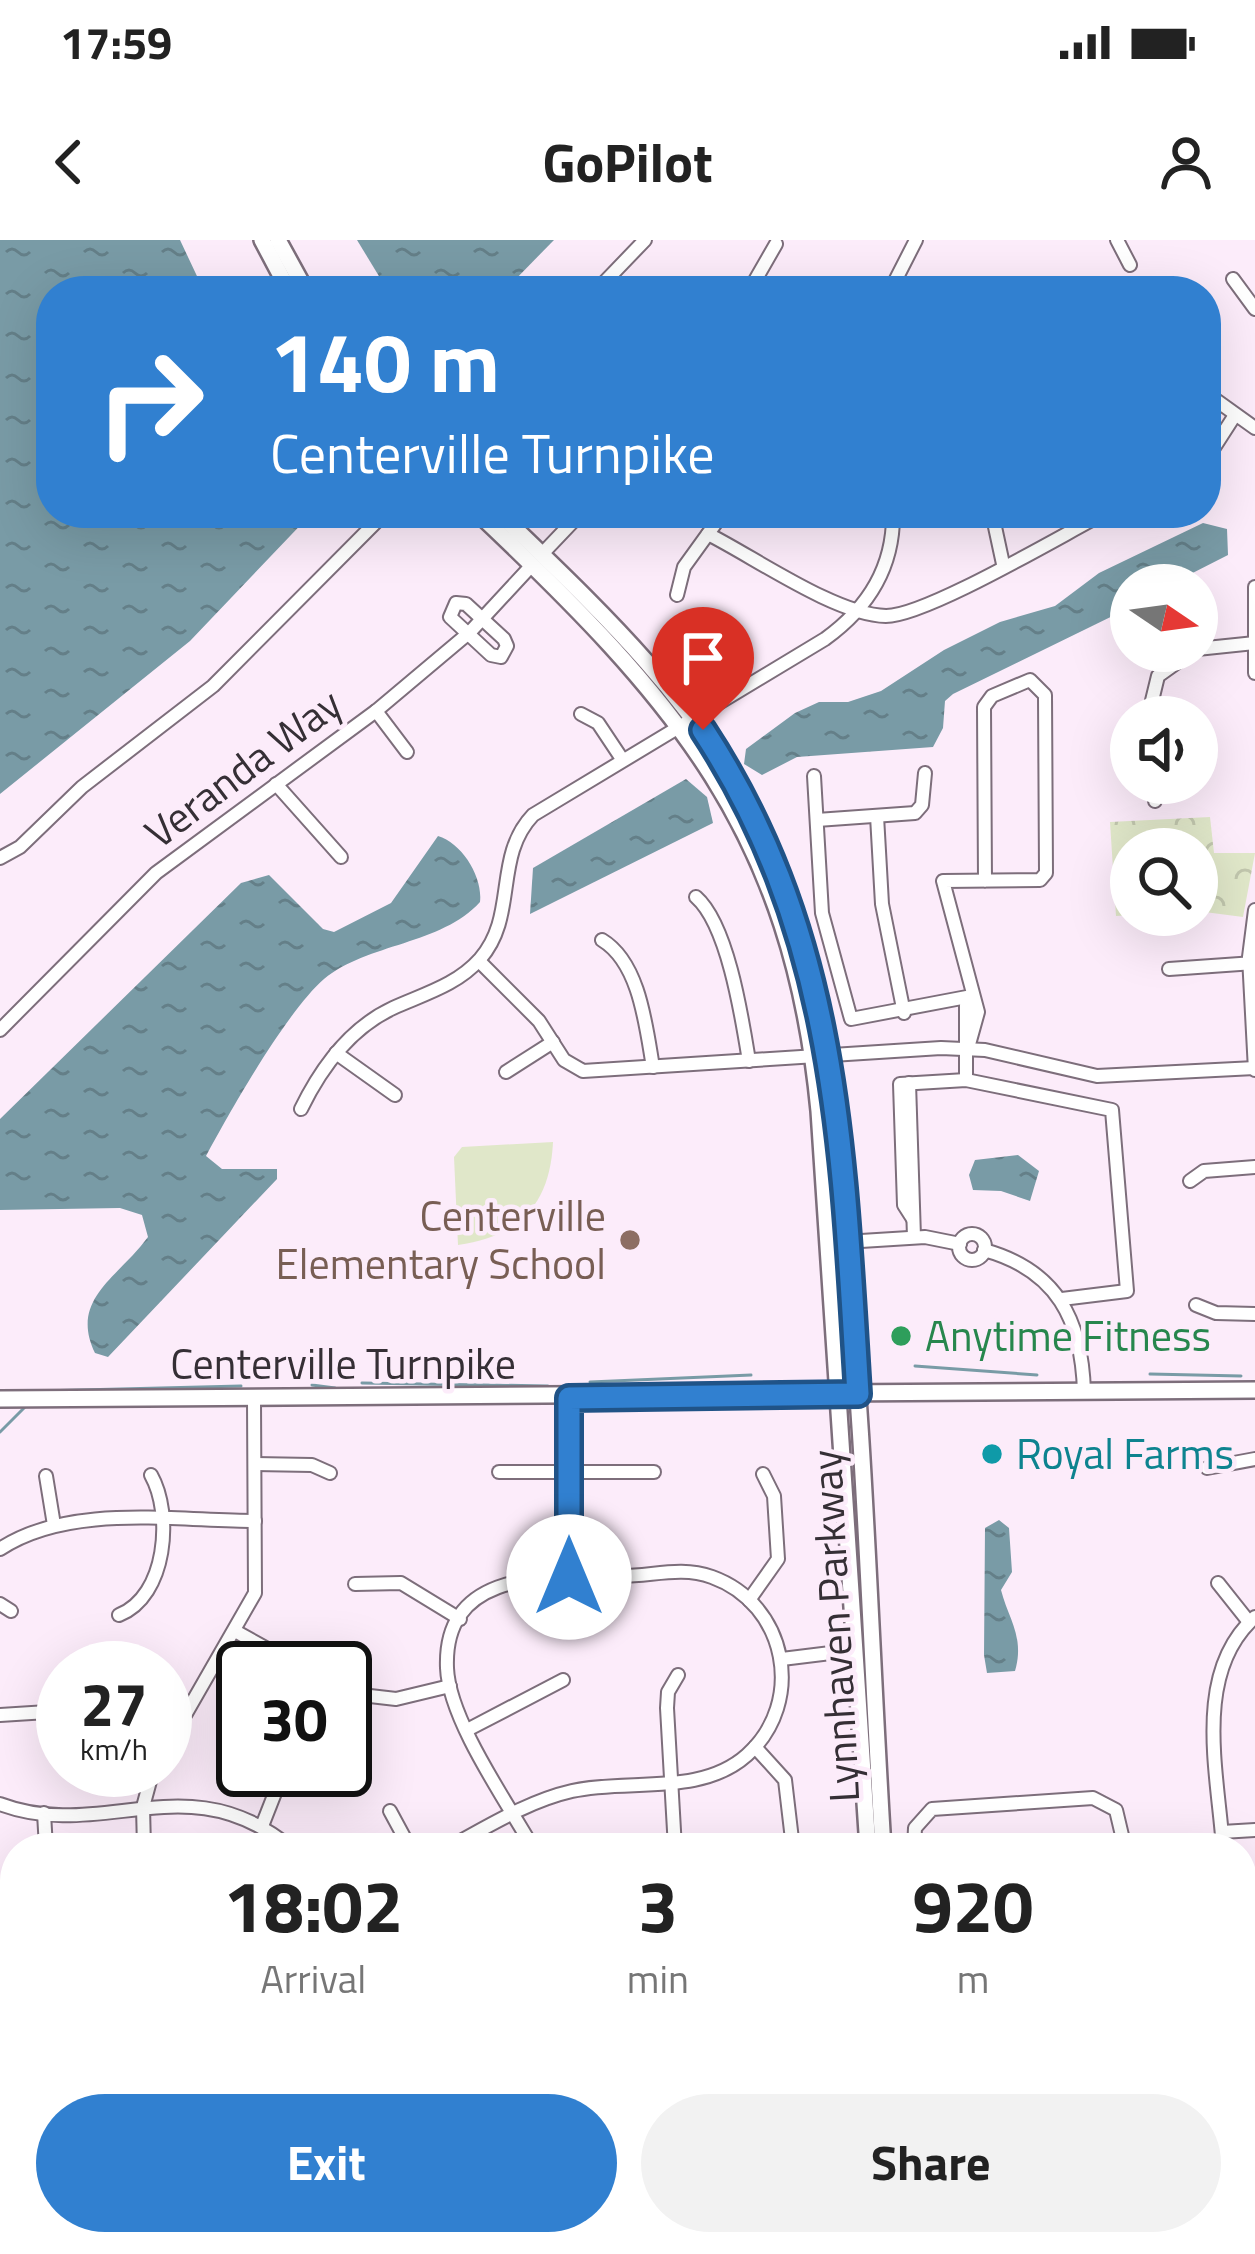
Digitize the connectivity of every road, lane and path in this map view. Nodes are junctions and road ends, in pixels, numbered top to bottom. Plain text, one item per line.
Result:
1 (262, 240) edge
2 (278, 240) edge
3 (645, 240) edge
4 (916, 240) edge
5 (1118, 240) edge
6 (776, 244) dead end
7 (1130, 265) dead end
8 (281, 276) edge
9 (298, 276) edge
10 (610, 276) edge
11 (761, 276) edge
12 (898, 276) edge
13 (1233, 279) dead end
14 (1255, 309) edge
15 (1221, 404) edge
16 (1235, 415) junction
17 (1255, 428) edge
18 (1221, 437) edge
19 (370, 528) edge
20 (497, 528) edge
21 (511, 528) edge
22 (567, 528) edge
23 (712, 528) edge
24 (891, 528) edge
25 (995, 528) edge
26 (1075, 528) edge
27 (708, 534) junction
28 (537, 559) junction
29 (1003, 564) junction
30 (1255, 587) edge
31 (677, 595) dead end
32 (859, 610) junction
33 (482, 619) junction
34 (467, 634) junction
35 (1254, 643) edge
36 (1218, 647) edge
37 (1255, 673) edge
38 (376, 711) junction
39 (581, 715) dead end
40 (686, 719) junction
41 (407, 752) dead end
42 (622, 759) junction
43 (925, 773) dead end
44 (814, 776) dead end
45 (275, 784) junction
46 (510, 815) dead end
47 (877, 816) junction
48 (817, 820) junction
49 (524, 825) junction
50 (341, 857) dead end
51 (0, 858) edge
52 (985, 881) junction
53 (696, 897) dead end
54 (1255, 910) edge
55 (602, 940) dead end
56 (478, 961) junction
57 (1252, 963) edge
58 (1169, 969) dead end
59 (972, 996) junction
60 (0, 1006) edge
61 (904, 1012) junction
62 (13, 1017) junction
63 (0, 1030) edge
64 (553, 1042) junction
65 (968, 1048) junction
66 (336, 1053) junction
67 (820, 1056) junction
68 (749, 1061) junction
69 (652, 1067) junction
70 (1255, 1069) edge
71 (506, 1072) dead end
72 (1092, 1076) junction
73 (966, 1080) junction
74 (395, 1095) dead end
75 (1091, 1108) junction
76 (301, 1109) dead end
77 (1255, 1167) edge
78 (1190, 1180) dead end
79 (914, 1238) junction
80 (845, 1242) junction
81 (1062, 1299) junction
82 (1196, 1305) dead end
83 (1255, 1314) edge
84 (1255, 1390) edge
85 (1084, 1392) junction
86 (838, 1394) junction
87 (858, 1394) junction
88 (569, 1398) junction
89 (4, 1399) edge
90 (254, 1401) junction
91 (1255, 1459) edge
92 (254, 1464) junction
93 (1207, 1468) dead end
94 (499, 1472) dead end
95 (569, 1472) junction
96 (654, 1472) dead end
97 (330, 1473) dead end
98 (764, 1474) dead end
99 (151, 1475) dead end
100 (46, 1476) dead end
101 (162, 1521) junction
102 (255, 1521) junction
103 (54, 1525) junction
104 (0, 1549) edge
105 (569, 1577) junction
106 (355, 1583) dead end
107 (1218, 1583) dead end
108 (749, 1600) junction
109 (119, 1615) dead end
110 (460, 1619) junction
111 (1252, 1620) edge
112 (236, 1630) junction
113 (254, 1641) edge
114 (855, 1651) junction
115 (782, 1659) junction
116 (678, 1675) dead end
117 (563, 1680) dead end
118 (450, 1686) junction
119 (372, 1696) edge
120 (192, 1704) edge
121 (36, 1712) edge
122 (0, 1714) edge
123 (469, 1729) junction
124 (755, 1747) junction
125 (671, 1782) junction
126 (146, 1797) edge
127 (273, 1797) edge
128 (0, 1804) edge
129 (143, 1808) junction
130 (391, 1811) dead end
131 (44, 1813) junction
132 (513, 1814) junction
133 (262, 1826) junction
134 (1255, 1830) edge
135 (1222, 1832) joint
136 (45, 1833) edge
137 (144, 1833) edge
138 (271, 1833) edge
139 (402, 1833) edge
140 (477, 1833) edge
141 (524, 1833) edge
142 (674, 1833) edge
143 (792, 1833) edge
144 (867, 1833) edge
145 (882, 1833) edge
146 (915, 1833) edge
147 (1121, 1833) edge

1 - 8 main road
2 - 9 main road
3 - 10 street
4 - 12 street
5 - 7 street
6 - 11 street
13 - 14 street
15 - 16 street
16 - 17 street
16 - 18 street
19 - 51 street
20 - 28 main road
21 - 28 main road
22 - 28 street, Veranda Way
23 - 27 street
24 - 32 street
25 - 29 street
26 - 29 street
27 - 31 street
27 - 32 street
28 - 33 street, Veranda Way
28 - 40 main road, Lynnhaven Parkway
29 - 32 street
30 - 35 street
32 - 40 street
33 - 34 street, Veranda Way
33 - 34 street
33 - 34 street
34 - 38 street, Veranda Way
35 - 36 street
35 - 37 street
38 - 41 street
38 - 45 street, Veranda Way
39 - 42 street
40 - 42 street
40 - 67 main road, Lynnhaven Parkway
42 - 49 street
43 - 47 street
44 - 48 street
45 - 50 street
45 - 62 street, Veranda Way
46 - 49 street
47 - 48 street
47 - 61 street
48 - 61 street
49 - 56 street
52 - 52 street
52 - 59 street
53 - 68 street
54 - 57 street
55 - 69 street
56 - 64 street
56 - 66 street
57 - 58 street
57 - 70 street
59 - 61 street
59 - 65 street
60 - 62 street
62 - 63 street, Veranda Way
64 - 69 street
64 - 71 street
65 - 67 street
65 - 72 street
65 - 73 street
66 - 74 street
66 - 76 street
67 - 68 street
67 - 80 main road, Lynnhaven Parkway
67 - 86 main road, Lynnhaven Parkway
68 - 69 street
70 - 72 street
72 - 75 street
73 - 75 street
73 - 79 street
75 - 81 street
77 - 78 street
79 - 80 street
79 - 81 street
80 - 87 main road, Lynnhaven Parkway
81 - 85 street
82 - 83 street
84 - 85 main road, Centerville Turnpike
85 - 87 main road, Centerville Turnpike
86 - 87 main road, Centerville Turnpike
86 - 88 main road, Centerville Turnpike
86 - 114 main road, Lynnhaven Parkway
87 - 145 main road, Lynnhaven Parkway
88 - 90 main road, Centerville Turnpike
88 - 95 street
89 - 90 main road, Centerville Turnpike
90 - 92 street
91 - 93 street
92 - 97 street
92 - 102 street
94 - 95 street
95 - 96 street
95 - 105 street
98 - 108 street
99 - 101 street
100 - 103 street
101 - 102 street
101 - 103 street
101 - 109 street
102 - 112 street
103 - 104 street
105 - 108 street
105 - 110 street
106 - 110 street
107 - 111 street
108 - 115 street
110 - 118 street
111 - 135 street
112 - 113 street
112 - 120 street
114 - 115 street
114 - 144 main road, Lynnhaven Parkway
115 - 124 street
116 - 125 street
117 - 123 street
118 - 119 street
118 - 123 street
121 - 122 street
123 - 132 street
124 - 125 street
124 - 143 street
125 - 132 street
125 - 142 street
126 - 129 street
127 - 133 street
128 - 131 street
129 - 131 street
129 - 133 street
129 - 137 street
130 - 139 street
131 - 136 street
132 - 140 street
132 - 141 street
133 - 138 street
134 - 135 street
146 - 147 street

